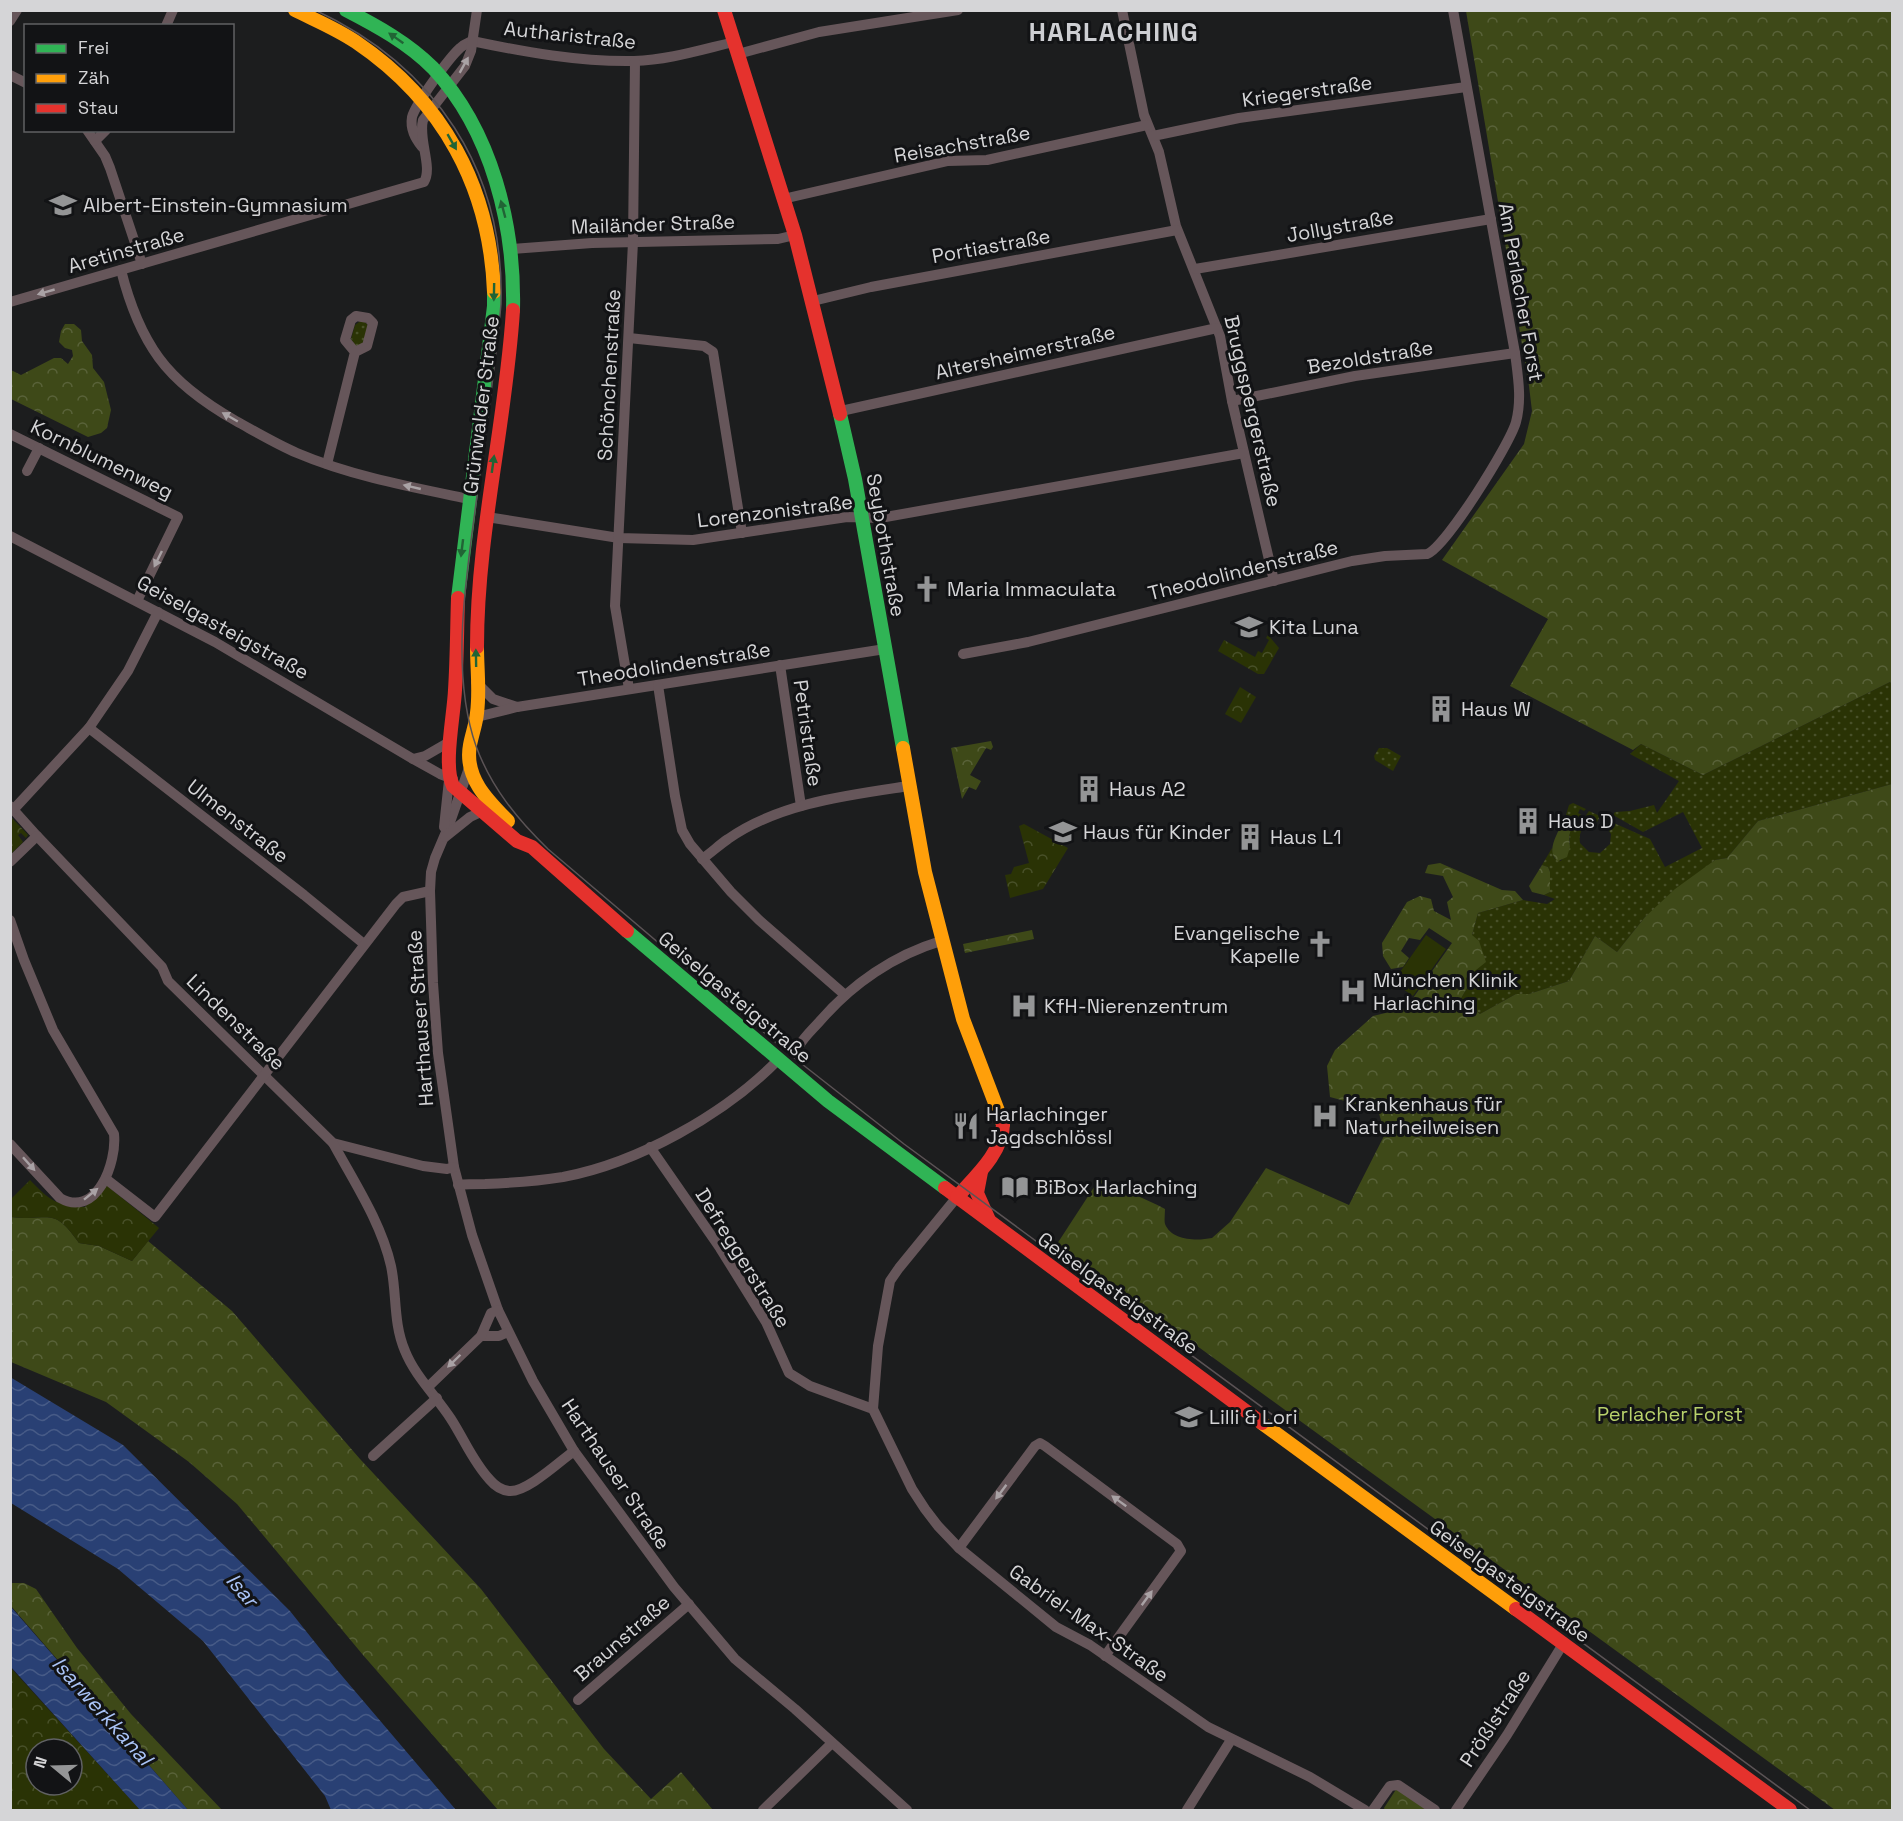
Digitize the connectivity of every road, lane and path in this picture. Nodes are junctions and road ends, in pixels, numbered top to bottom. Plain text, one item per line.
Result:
1 (17, 10) edge
2 (173, 10) edge
3 (295, 10) edge
4 (346, 10) edge
5 (477, 10) edge
6 (724, 10) edge
7 (958, 10) edge
8 (1122, 10) edge
9 (1453, 10) edge
10 (10, 21) edge
11 (167, 24) edge
12 (472, 41) junction
13 (736, 48) junction
14 (635, 61) junction
15 (10, 75) edge
16 (439, 75) junction
17 (24, 82) edge
18 (449, 87) junction
19 (1466, 87) junction
20 (421, 100) junction
21 (430, 111) junction
22 (1148, 125) junction
23 (88, 132) edge
24 (104, 132) edge
25 (1153, 136) junction
26 (95, 141) junction
27 (422, 147) junction
28 (783, 199) junction
29 (1491, 219) junction
30 (1177, 230) junction
31 (795, 235) junction
32 (633, 242) junction
33 (512, 249) junction
34 (142, 264) junction
35 (1194, 269) junction
36 (121, 270) junction
37 (813, 301) junction
38 (10, 302) edge
39 (1217, 328) junction
40 (629, 338) junction
41 (355, 352) dead end
42 (1515, 353) junction
43 (1232, 401) junction
44 (841, 411) junction
45 (10, 434) edge
46 (39, 448) junction
47 (1244, 453) junction
48 (327, 464) junction
49 (27, 471) dead end
50 (469, 499) junction
51 (486, 517) junction
52 (862, 518) junction
53 (742, 533) junction
54 (10, 536) edge
55 (619, 538) junction
56 (1428, 554) joint
57 (1274, 581) junction
58 (136, 601) junction
59 (158, 612) junction
60 (885, 649) junction
61 (963, 654) dead end
62 (780, 664) junction
63 (476, 681) junction
64 (658, 685) junction
65 (629, 689) junction
66 (517, 707) junction
67 (453, 708) junction
68 (477, 717) junction
69 (89, 728) junction
70 (451, 741) junction
71 (413, 759) junction
72 (470, 768) junction
73 (449, 778) junction
74 (909, 786) junction
75 (462, 788) junction
76 (482, 795) junction
77 (801, 806) junction
78 (12, 807) edge
79 (483, 812) junction
80 (37, 836) junction
81 (442, 839) junction
82 (532, 847) junction
83 (702, 859) junction
84 (10, 862) edge
85 (430, 891) junction
86 (10, 920) edge
87 (941, 941) junction
88 (364, 944) junction
89 (845, 994) junction
90 (800, 1046) dead end
91 (778, 1060) junction
92 (265, 1075) junction
93 (333, 1143) junction
94 (10, 1144) edge
95 (650, 1147) junction
96 (454, 1167) junction
97 (982, 1167) junction
98 (106, 1179) junction
99 (458, 1185) junction
100 (957, 1197) junction
101 (990, 1222) junction
102 (498, 1310) junction
103 (508, 1332) junction
104 (481, 1336) junction
105 (428, 1387) junction
106 (437, 1398) junction
107 (873, 1409) junction
108 (573, 1451) junction
109 (373, 1456) dead end
110 (959, 1548) junction
111 (689, 1604) junction
112 (1563, 1644) junction
113 (1105, 1656) junction
114 (578, 1700) dead end
115 (1231, 1740) junction
116 (832, 1743) junction
117 (763, 1810) edge
118 (907, 1810) edge
119 (1187, 1810) edge
120 (1365, 1810) edge
121 (1373, 1810) edge
122 (1436, 1810) edge
123 (1456, 1810) edge
124 (1790, 1810) edge

1 - 10 street
2 - 11 street
3 - 20 main road, Grünwalder Straße
16 -> 4 main road, Grünwalder Straße
5 - 12 street
6 - 13 main road, Seybothstraße
7 - 13 street, Autharistraße
8 - 22 street, Bruggspergerstraße
9 - 19 street, Am Perlacher Forst
12 - 14 street, Autharistraße
12 - 16 street
18 -> 12 street
13 - 14 street, Autharistraße
13 - 28 main road, Seybothstraße
14 - 32 street, Schönchenstraße
15 - 17 street
16 - 18 main road, Grünwalder Straße
16 - 20 street
18 - 21 street
33 -> 18 main road, Grünwalder Straße
19 - 25 street, Kriegerstraße
19 - 29 street, Am Perlacher Forst
20 - 21 main road, Grünwalder Straße
20 - 27 street
21 - 27 street
21 -> 50 main road, Grünwalder Straße
22 - 25 street, Bruggspergerstraße
22 - 28 street, Reisachstraße
23 - 26 street
24 - 26 street
25 - 30 street, Bruggspergerstraße
26 - 34 street
27 - 34 street, Aretinstraße
28 - 31 main road, Seybothstraße
29 - 35 street, Jollystraße
29 - 42 street, Am Perlacher Forst
30 - 35 street, Bruggspergerstraße
30 - 37 street, Portiastraße
31 - 32 street, Mailänder Straße
31 - 37 main road, Seybothstraße
32 - 33 street, Mailänder Straße
32 - 40 street, Schönchenstraße
51 -> 33 main road, Grünwalder Straße
34 - 36 street, Aretinstraße
35 - 39 street, Bruggspergerstraße
36 -> 38 street, Aretinstraße
48 -> 36 street
37 - 44 main road, Seybothstraße
39 - 43 street, Bruggspergerstraße
39 - 44 street, Altersheimerstraße
40 - 53 street
40 - 55 street, Schönchenstraße
41 - 48 street
42 - 43 street, Bezoldstraße
42 - 56 street, Am Perlacher Forst
43 - 47 street, Bruggspergerstraße
44 - 52 main road, Seybothstraße
45 - 46 street, Kornblumenweg
46 - 49 street
46 -> 58 street, Kornblumenweg
47 - 52 street, Lorenzonistraße
47 - 57 street, Bruggspergerstraße
50 -> 48 street
50 -> 67 main road, Grünwalder Straße
51 - 55 street, Lorenzonistraße
63 -> 51 main road, Grünwalder Straße
52 - 53 street, Lorenzonistraße
52 - 60 main road, Seybothstraße
53 - 55 street, Lorenzonistraße
54 - 58 street, Geiselgasteigstraße
55 - 65 street, Schönchenstraße
56 - 57 street, Theodolindenstraße
57 - 61 street, Theodolindenstraße
58 - 59 street, Geiselgasteigstraße
59 - 69 street
59 - 71 street, Geiselgasteigstraße
60 - 62 street, Theodolindenstraße
60 - 74 main road, Seybothstraße
62 - 64 street, Theodolindenstraße
62 - 77 street, Petristraße
63 - 66 street
63 - 68 main road, Grünwalder Straße
64 - 65 street, Theodolindenstraße
64 - 83 street
65 - 66 street, Theodolindenstraße
66 - 68 street, Theodolindenstraße
67 - 68 main road
67 - 70 main road, Grünwalder Straße
68 - 72 main road, Grünwalder Straße
69 - 78 street
69 - 88 street, Ulmenstraße
70 - 71 street
70 - 73 main road, Grünwalder Straße
71 - 73 street, Geiselgasteigstraße
72 - 75 street
72 - 76 main road, Grünwalder Straße
73 - 75 main road, Geiselgasteigstraße
73 - 81 street
74 - 77 street
74 - 87 main road, Seybothstraße
75 - 76 street, Geiselgasteigstraße
75 - 79 main road, Geiselgasteigstraße
75 - 81 street
76 - 82 main road, Grünwalder Straße
77 - 83 street
78 - 80 street, Lindenstraße
79 - 81 street
79 - 82 main road, Geiselgasteigstraße
80 - 84 street
80 - 92 street, Lindenstraße
81 - 85 street, Harthauser Straße
82 - 91 main road, Geiselgasteigstraße
83 - 89 street
85 - 88 street
85 - 96 street, Harthauser Straße
86 - 98 street
87 - 89 street
87 - 97 main road, Seybothstraße
88 - 92 street
89 - 90 street
91 - 95 street
91 - 100 main road, Geiselgasteigstraße
92 - 93 street, Lindenstraße
92 - 98 street
93 - 96 street
93 - 105 street
94 -> 98 street
95 - 99 street
95 - 107 street, Defreggerstraße
96 - 99 street, Harthauser Straße
97 - 100 main road
97 - 101 main road
99 - 102 street, Harthauser Straße
100 - 101 main road, Geiselgasteigstraße
100 - 107 street
101 - 112 main road, Geiselgasteigstraße
102 - 103 street, Harthauser Straße
102 - 104 street
103 - 104 street
103 - 108 street, Harthauser Straße
104 -> 105 street
105 - 106 street
106 - 108 street
106 - 109 street
107 - 110 street, Gabriel-Max-Straße
108 - 111 street, Harthauser Straße
110 - 113 street, Gabriel-Max-Straße
113 -> 110 street
111 - 114 street, Braunstraße
111 - 116 street, Harthauser Straße
112 - 123 street, Prößlstraße
112 - 124 main road, Geiselgasteigstraße
113 - 115 street, Gabriel-Max-Straße
115 - 119 street
115 - 120 street, Gabriel-Max-Straße
116 - 117 street
116 - 118 street, Harthauser Straße
121 - 122 street

